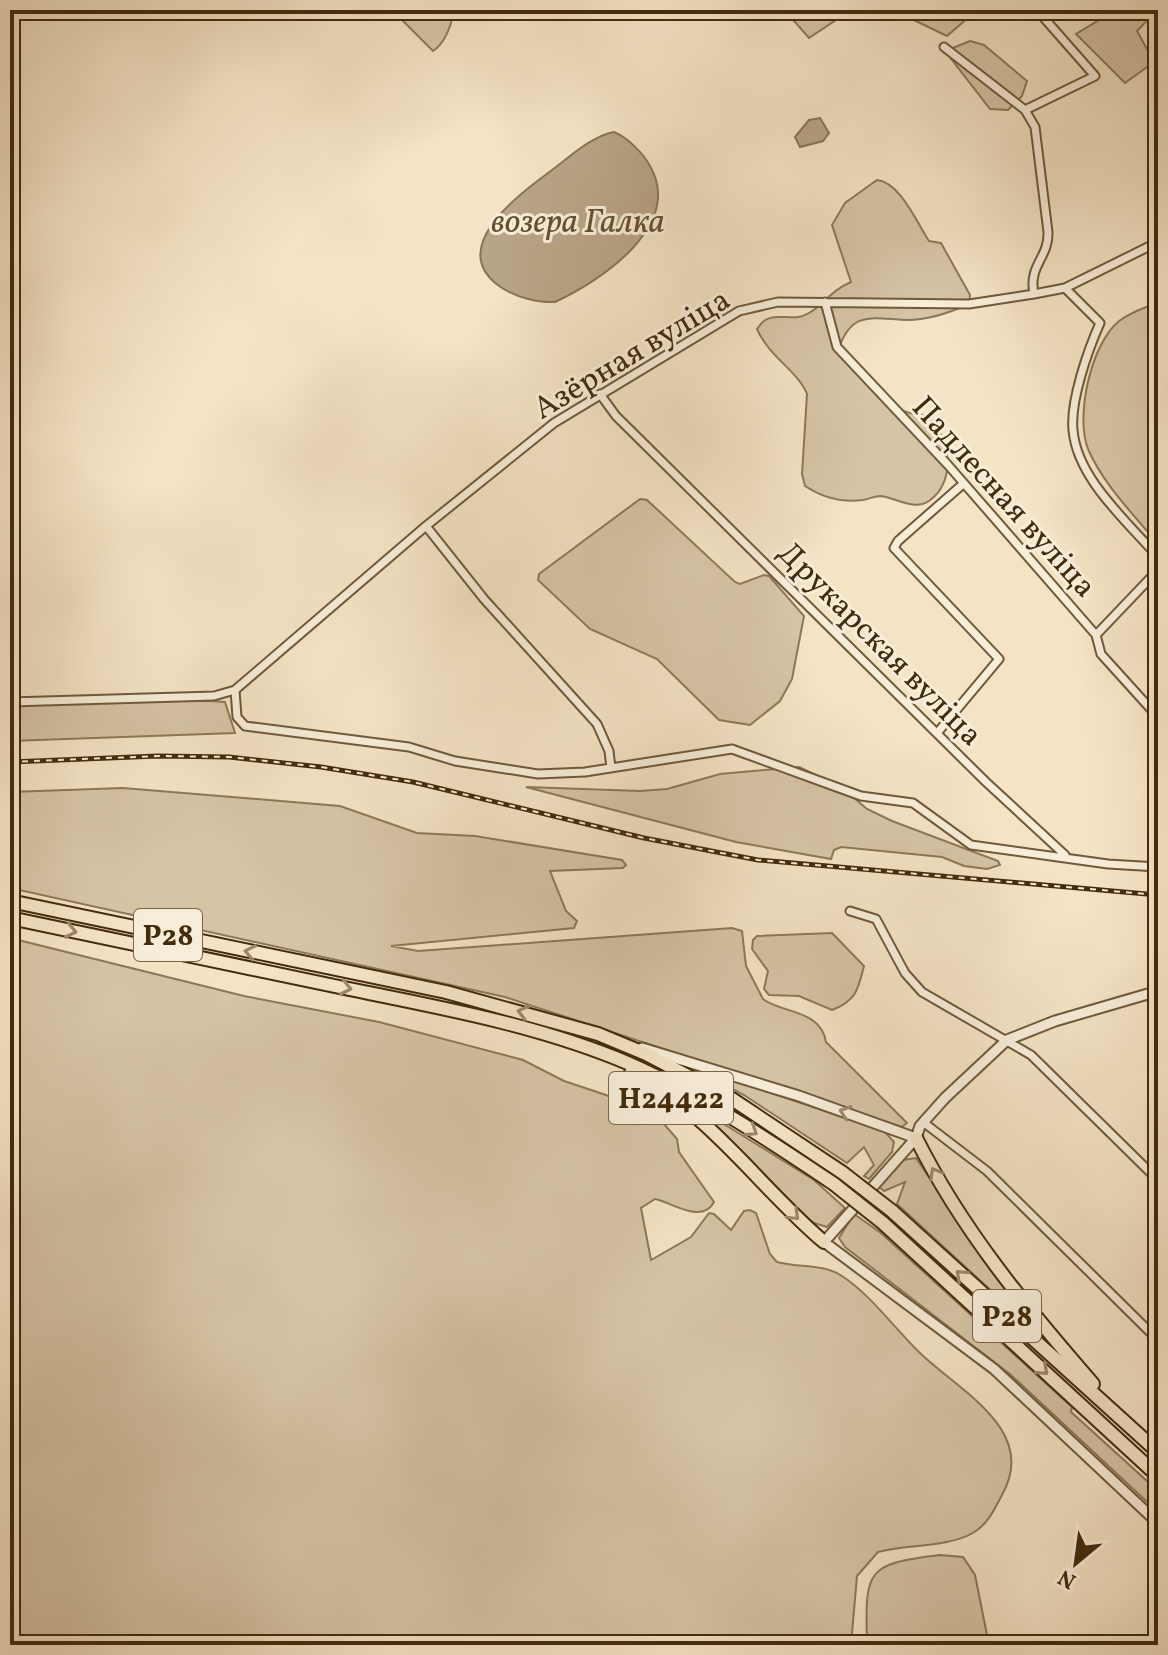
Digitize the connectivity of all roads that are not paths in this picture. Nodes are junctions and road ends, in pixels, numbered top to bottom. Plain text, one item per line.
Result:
1 (1037, 10) edge
2 (944, 47) dead end
3 (1025, 110) junction
4 (1158, 242) edge
5 (1065, 288) junction
6 (1034, 294) junction
7 (825, 302) junction
8 (600, 394) junction
9 (963, 484) junction
10 (426, 526) junction
11 (1158, 557) edge
12 (1158, 570) edge
13 (1096, 635) junction
14 (235, 690) junction
15 (10, 702) edge
16 (1158, 717) edge
17 (938, 732) junction
18 (611, 768) junction
19 (1067, 857) junction
20 (1158, 867) edge
21 (10, 901) edge
22 (850, 911) dead end
23 (10, 918) edge
24 (1158, 991) edge
25 (598, 1034) junction
26 (555, 1038) junction
27 (1007, 1040) junction
28 (923, 1122) junction
29 (916, 1138) junction
30 (1158, 1180) edge
31 (824, 1242) junction
32 (1158, 1340) edge
33 (1124, 1420) junction
34 (1158, 1452) edge
35 (1158, 1476) edge
36 (1158, 1523) edge

1 - 3 street
2 - 3 street
3 - 6 street
4 - 5 street, Азёрная вуліца
5 - 6 street, Азёрная вуліца
5 - 11 street
6 - 7 street, Азёрная вуліца
7 - 8 street, Азёрная вуліца
7 - 9 street, Падлесная вуліца
8 - 10 street, Азёрная вуліца
8 - 17 street, Друкарская вуліца
9 - 13 street, Падлесная вуліца
9 - 17 street
10 - 14 street, Азёрная вуліца
10 - 18 street
12 - 13 street
13 - 16 street, Падлесная вуліца
14 - 15 street
14 - 18 street
17 - 19 street, Друкарская вуліца
18 - 19 street
19 - 20 street
25 -> 21 highway, Р28
22 - 27 street
23 -> 26 highway, Р28
24 - 27 street
29 -> 25 street, Н24422
33 -> 25 highway, Р28, bridge
26 -> 31 highway, Н24422
26 -> 35 highway, Р28, bridge
27 - 28 street
27 - 30 street
28 - 29 street
28 - 32 street
29 - 31 street
33 -> 29 highway
31 - 36 street, Н24422
33 - 34 highway, Р28

